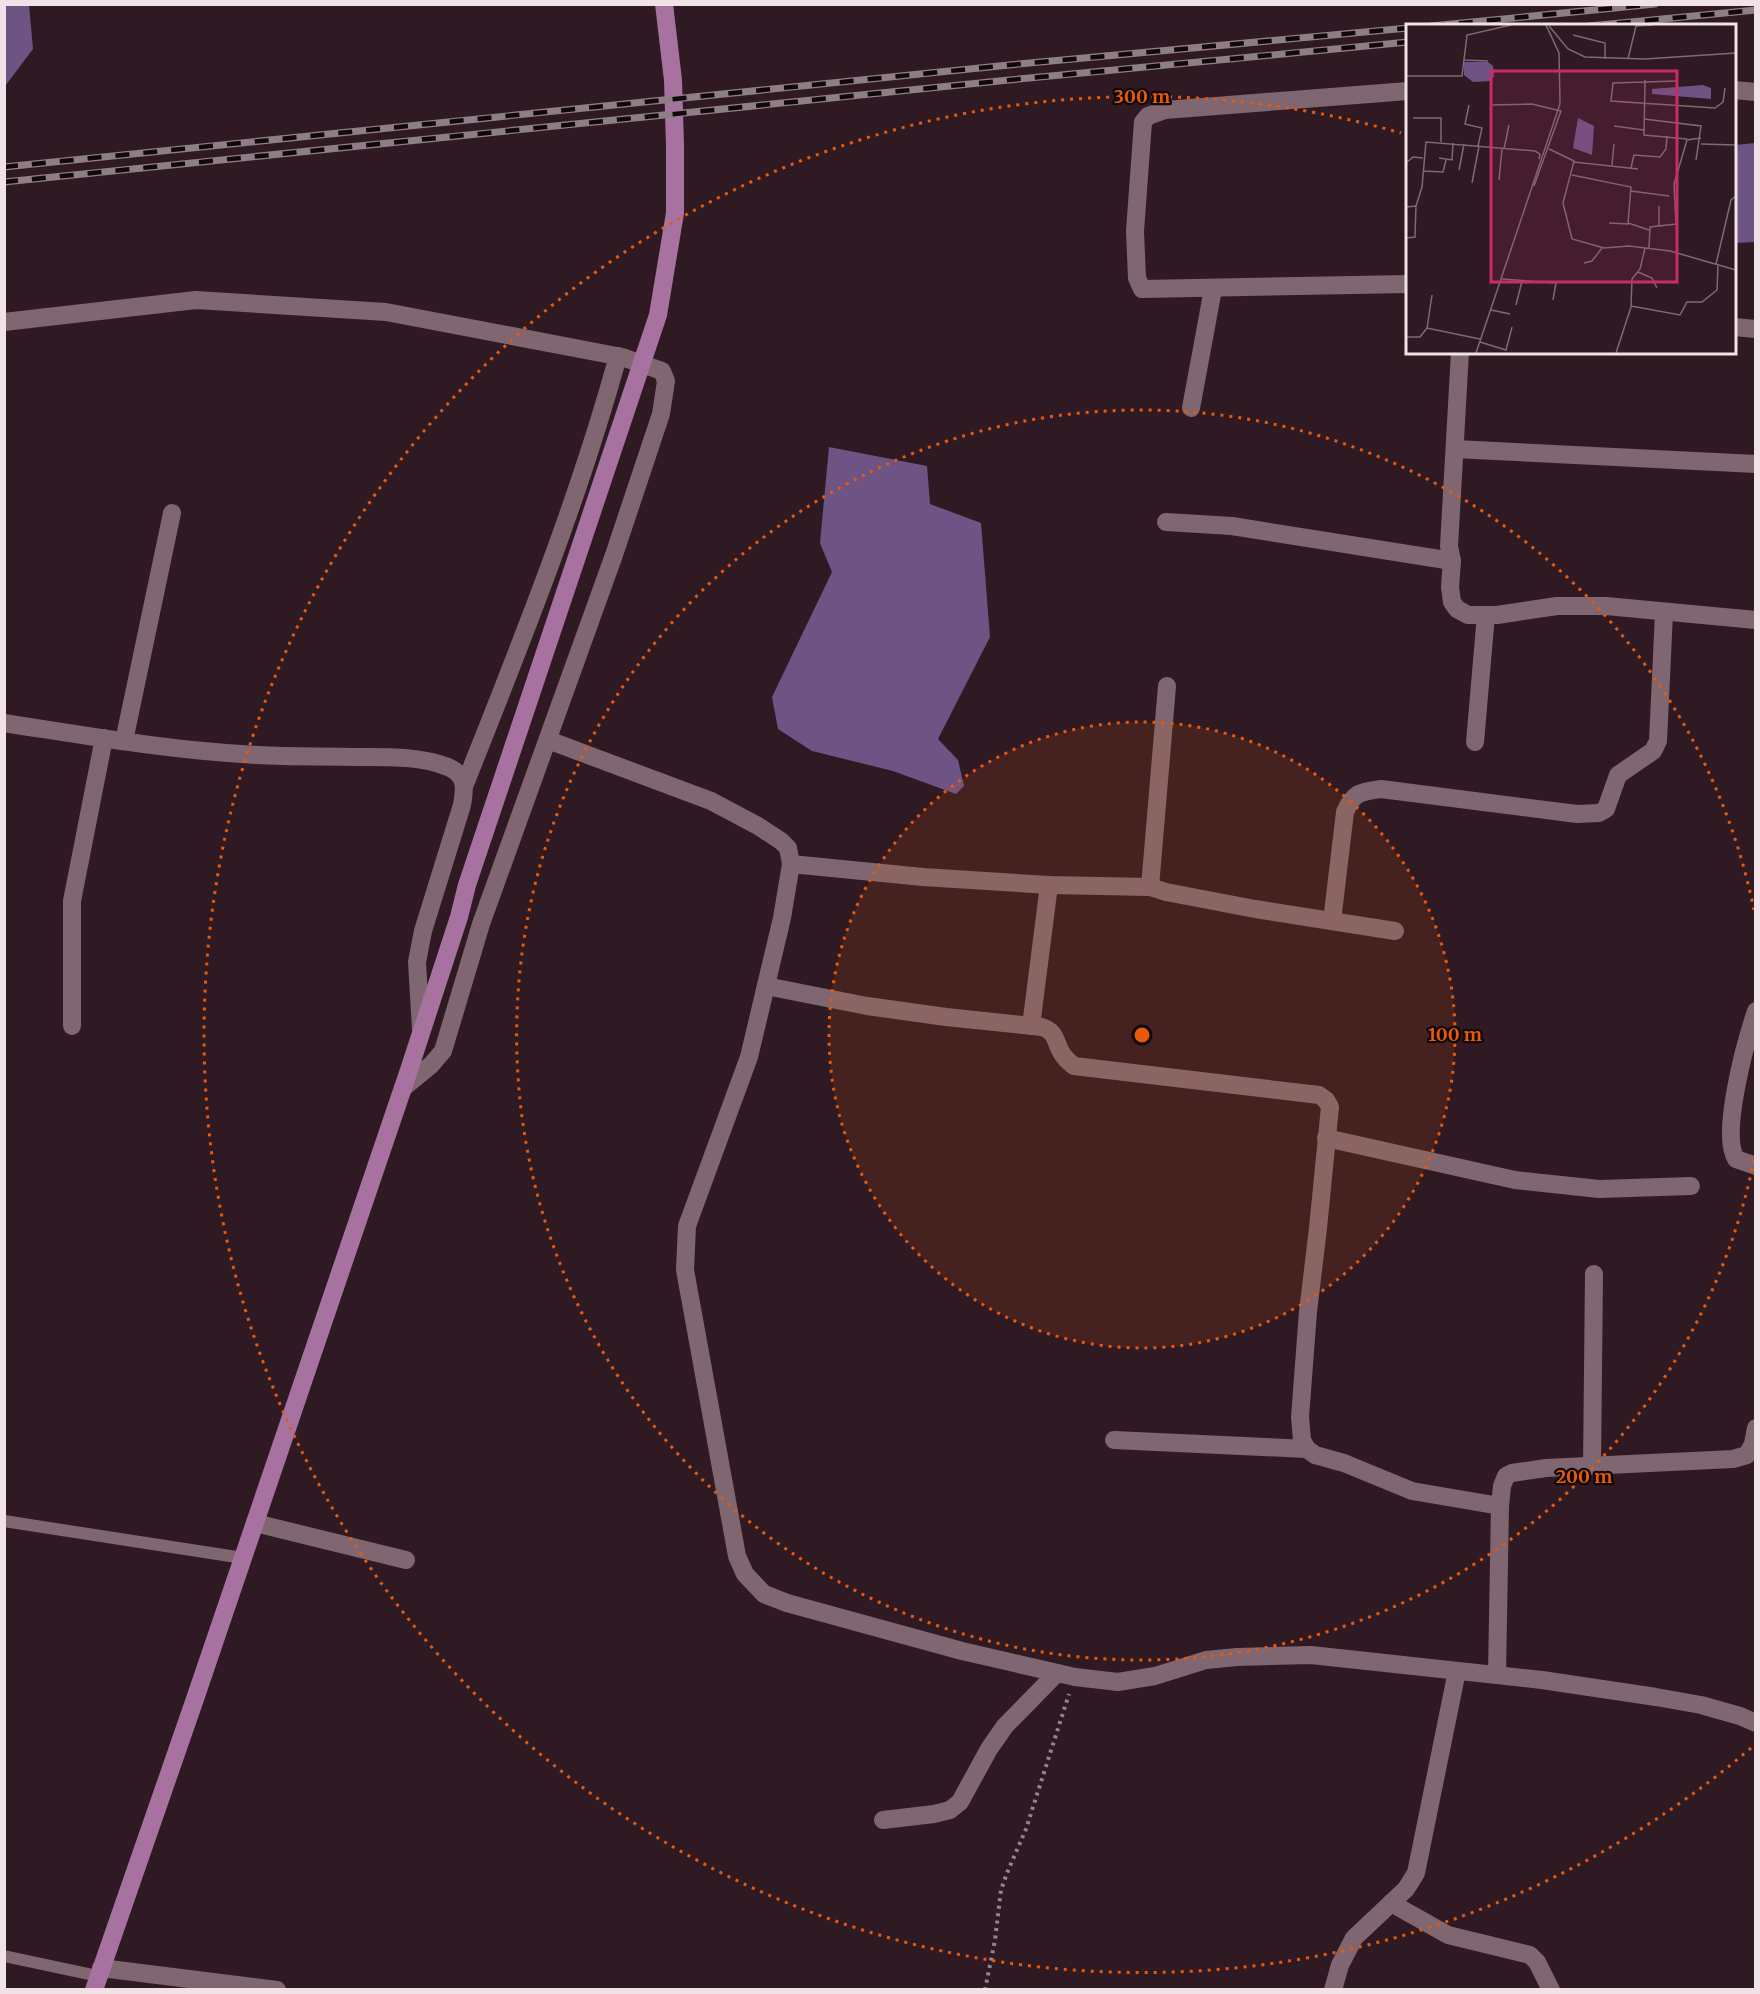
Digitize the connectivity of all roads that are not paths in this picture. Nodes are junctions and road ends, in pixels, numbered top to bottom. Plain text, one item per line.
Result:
1 (664, 4) edge
2 (1736, 90) edge
3 (1406, 91) edge
4 (1755, 92) edge
5 (1406, 284) edge
6 (1213, 289) junction
7 (4, 322) edge
8 (1736, 327) edge
9 (1755, 329) edge
10 (1460, 354) edge
11 (618, 356) junction
12 (1191, 408) dead end
13 (1455, 449) junction
14 (1755, 464) edge
15 (172, 513) dead end
16 (1166, 522) dead end
17 (1452, 561) junction
18 (1664, 613) junction
19 (1486, 615) junction
20 (1755, 620) edge
21 (1167, 686) dead end
22 (4, 723) edge
23 (104, 738) junction
24 (548, 740) junction
25 (124, 741) junction
26 (1475, 742) dead end
27 (465, 784) junction
28 (791, 864) junction
29 (1048, 885) junction
30 (1150, 887) junction
31 (1332, 921) junction
32 (1395, 931) dead end
33 (766, 986) junction
34 (1755, 1011) edge
35 (72, 1026) dead end
36 (1030, 1026) junction
37 (422, 1030) junction
38 (403, 1088) junction
39 (1326, 1138) junction
40 (1755, 1166) edge
41 (1691, 1186) dead end
42 (1594, 1274) dead end
43 (1755, 1428) edge
44 (1114, 1440) dead end
45 (1306, 1449) junction
46 (1592, 1466) junction
47 (1500, 1506) junction
48 (4, 1521) edge
49 (255, 1523) junction
50 (243, 1557) junction
51 (406, 1560) dead end
52 (1456, 1671) junction
53 (1057, 1673) junction
54 (1497, 1675) junction
55 (1755, 1723) edge
56 (883, 1820) dead end
57 (1391, 1903) junction
58 (4, 1956) edge
59 (98, 1978) edge
60 (277, 1989) edge
61 (1333, 1989) edge
62 (1551, 1989) edge

1 - 37 main road
2 - 4 street
3 - 6 street
5 - 6 street
6 - 12 street
7 - 11 street
8 - 9 street
10 - 13 street
11 - 24 street
11 - 27 street
13 - 14 street
13 - 17 street
15 - 25 street
16 - 17 street
17 - 19 street
18 - 19 street
18 - 20 street
18 - 31 street
19 - 26 street
21 - 30 street
22 - 23 street
23 - 25 street
23 - 35 street
24 - 28 street
24 - 38 street
25 - 27 street
27 - 37 street
28 - 29 street
28 - 33 street
29 - 30 street
29 - 36 street
30 - 31 street
31 - 32 street
33 - 36 street
33 - 53 street
34 - 40 street
36 - 39 street
37 - 38 main road
38 - 49 main road
39 - 41 street
39 - 45 street
42 - 46 street
43 - 46 street
44 - 45 street
45 - 47 street
46 - 47 street
47 - 54 street
48 - 50 lane
49 - 50 main road
49 - 51 street
50 - 59 main road
52 - 53 street
52 - 54 street
52 - 57 street
53 - 56 street
54 - 55 street
57 - 61 street
57 - 62 street
58 - 59 lane
59 - 60 street

